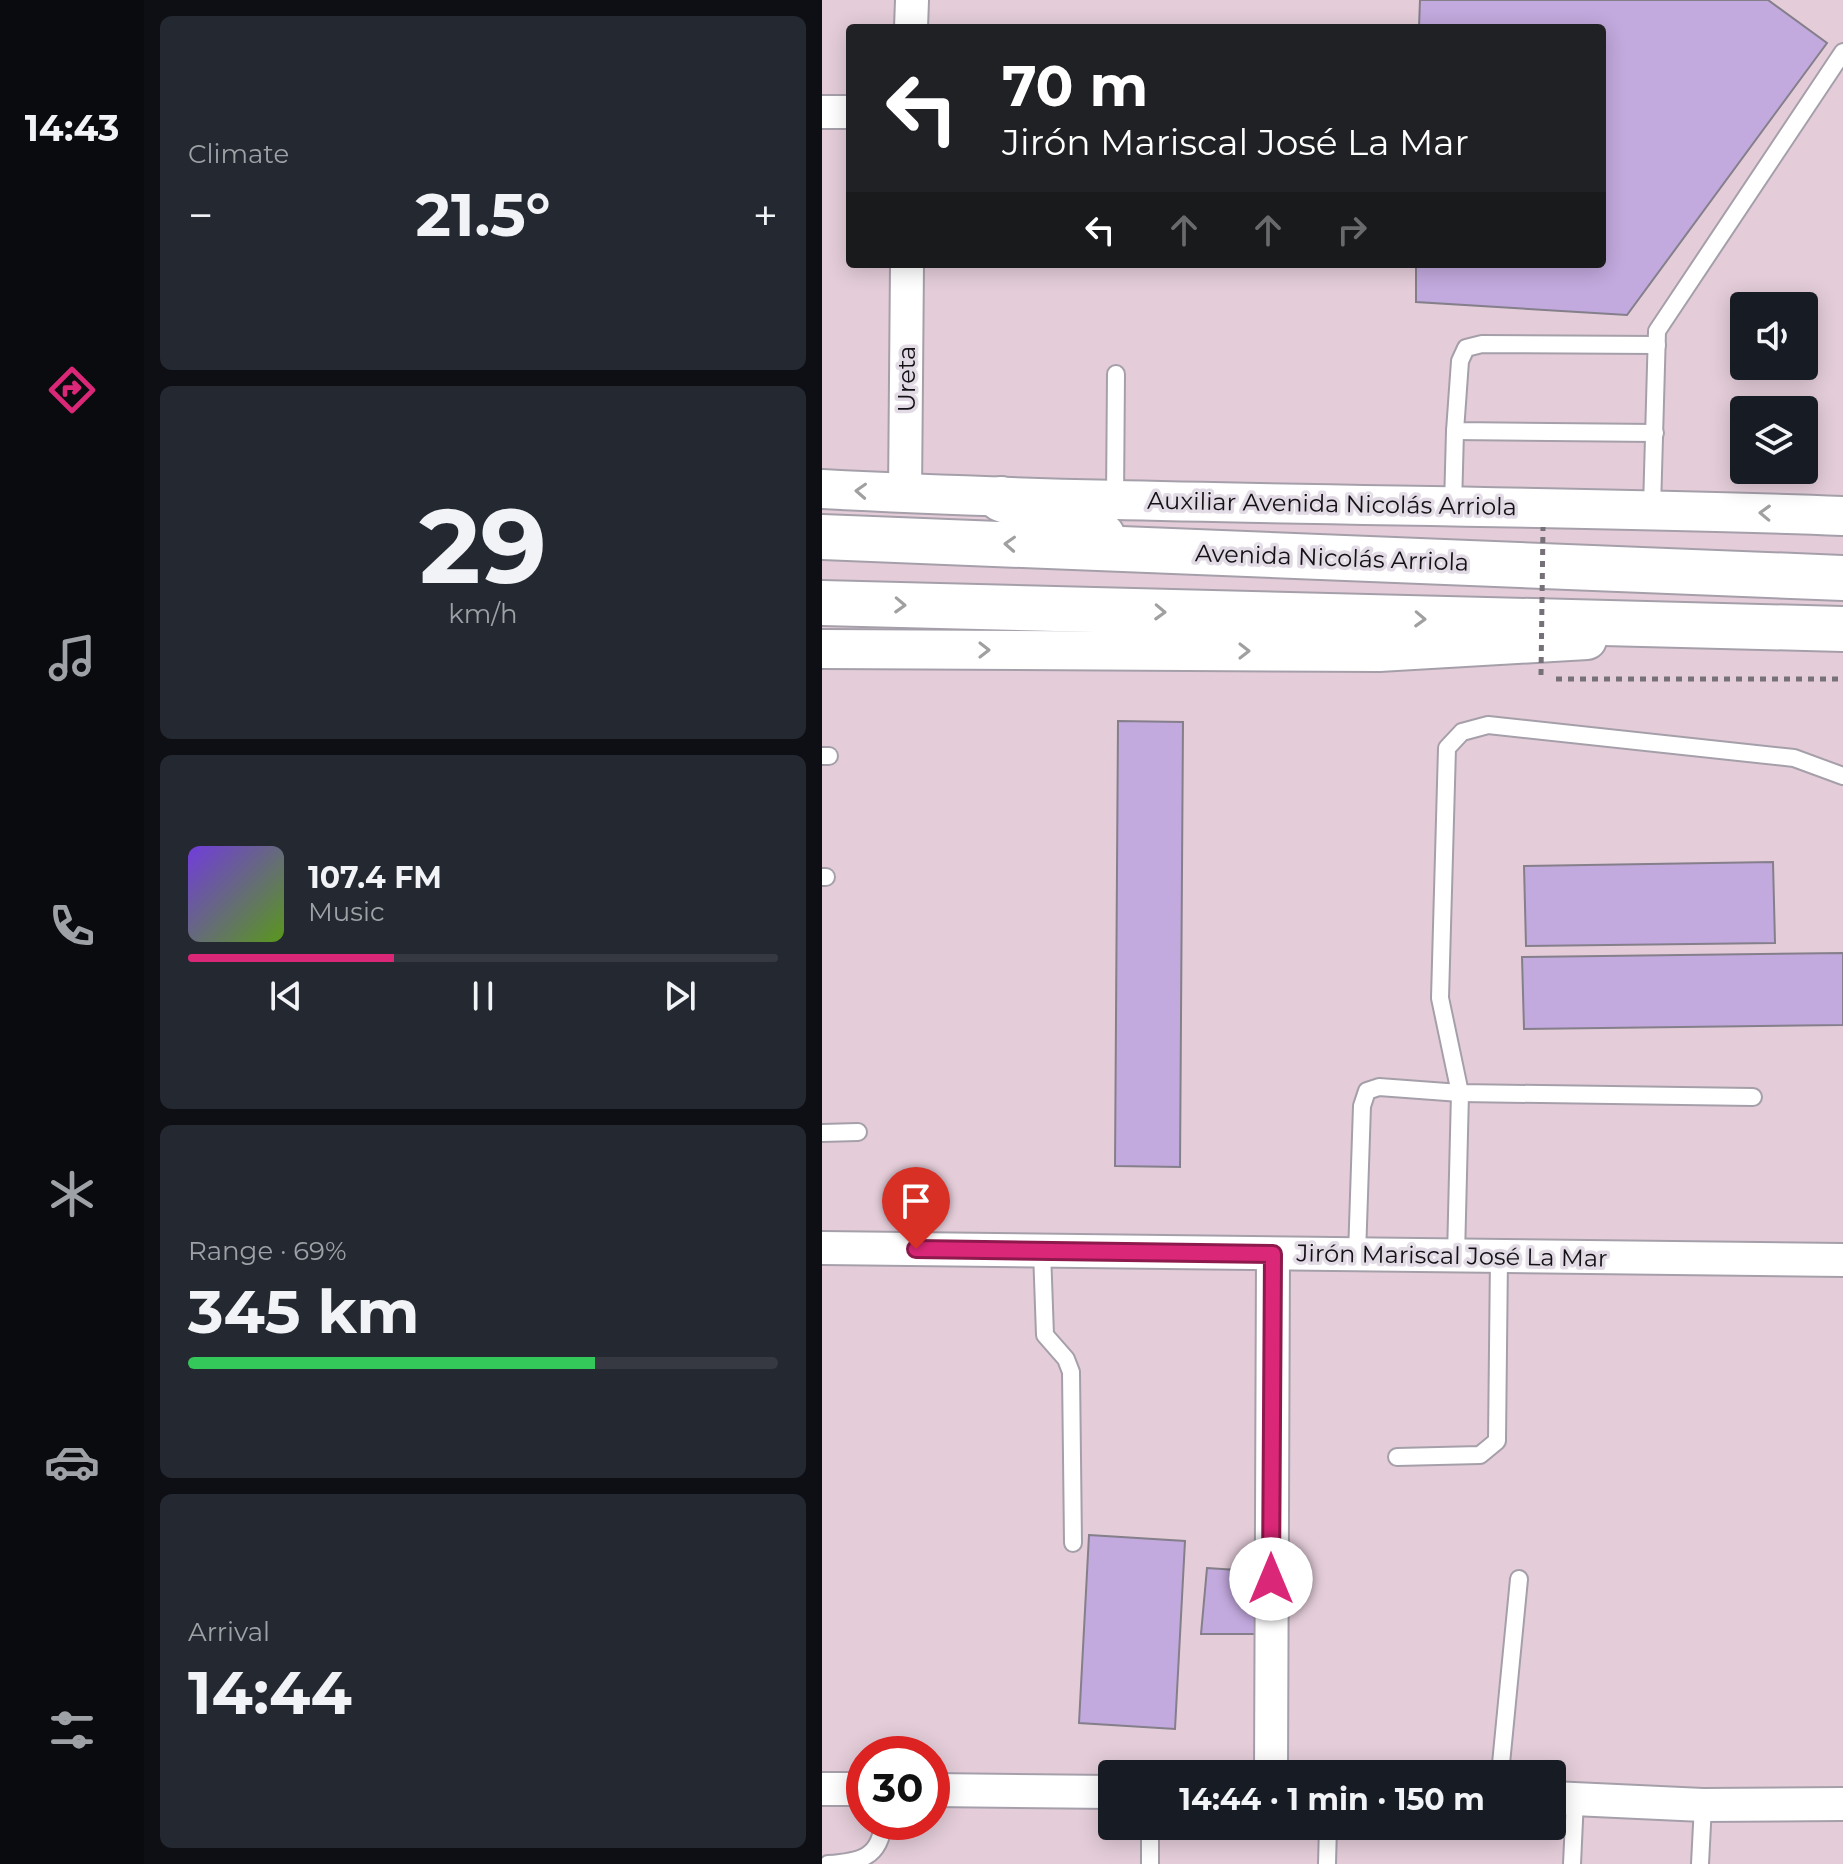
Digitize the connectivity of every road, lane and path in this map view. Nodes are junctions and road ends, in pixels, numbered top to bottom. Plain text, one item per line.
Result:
1 (912, 0) edge
2 (911, 24) edge
3 (1843, 52) edge
4 (822, 112) edge
5 (846, 112) edge
6 (907, 268) edge
7 (1657, 345) junction
8 (1116, 374) dead end
9 (1455, 431) junction
10 (1655, 433) junction
11 (822, 489) edge
12 (905, 494) junction
13 (1001, 499) junction
14 (1115, 502) junction
15 (1453, 506) junction
16 (1652, 508) junction
17 (1843, 516) edge
18 (1543, 527) dead end
19 (822, 537) edge
20 (1145, 551) junction
21 (1843, 552) edge
22 (1502, 565) junction
23 (1843, 578) edge
24 (822, 603) edge
25 (1785, 629) junction
26 (1843, 629) edge
27 (822, 649) edge
28 (1541, 675) dead end
29 (1533, 679) dead end
30 (1843, 679) edge
31 (1843, 776) edge
32 (1460, 1093) junction
33 (1753, 1097) dead end
34 (858, 1132) dead end
35 (822, 1133) edge
36 (822, 1248) edge
37 (1042, 1251) junction
38 (1273, 1254) junction
39 (1357, 1255) junction
40 (1456, 1256) junction
41 (1499, 1256) junction
42 (1843, 1260) edge
43 (1397, 1457) dead end
44 (1073, 1543) dead end
45 (1519, 1579) dead end
46 (1271, 1760) edge
47 (1501, 1760) edge
48 (822, 1789) edge
49 (846, 1789) edge
50 (950, 1790) edge
51 (1098, 1792) edge
52 (1566, 1798) edge
53 (1843, 1804) edge
54 (1703, 1805) junction
55 (1566, 1814) edge
56 (880, 1840) edge
57 (1150, 1840) edge
58 (1328, 1840) edge
59 (828, 1864) edge
60 (1150, 1864) edge
61 (1327, 1864) edge
62 (1572, 1864) edge
63 (1700, 1864) edge

1 - 2 street
3 - 7 lane
4 - 5 street
6 - 12 street, Ureta
7 - 9 lane
7 - 10 lane
8 - 14 lane
9 - 10 lane
9 - 15 lane
10 - 16 lane
12 -> 11 street, Auxiliar Avenida Nicolás Arriola
12 - 13 street, Auxiliar Avenida Nicolás Arriola
13 - 14 street, Auxiliar Avenida Nicolás Arriola
13 - 20 main road
14 - 15 street, Auxiliar Avenida Nicolás Arriola
15 - 16 street, Auxiliar Avenida Nicolás Arriola
17 -> 16 street, Auxiliar Avenida Nicolás Arriola
18 - 28 path, bridge
20 -> 19 main road, Avenida Nicolás Arriola
20 - 22 main road, Avenida Nicolás Arriola
21 - 22 main road
22 - 23 main road, Avenida Nicolás Arriola
24 -> 25 main road
25 - 26 main road
27 -> 25 street
29 - 30 path
31 - 32 lane
32 - 33 lane
32 - 39 lane
32 - 40 lane
34 - 35 lane
36 - 37 street, Jirón Mariscal José La Mar
37 - 38 street, Jirón Mariscal José La Mar
37 - 44 lane
38 - 39 street, Jirón Mariscal José La Mar
38 - 46 street
39 - 40 street, Jirón Mariscal José La Mar
40 - 41 street, Jirón Mariscal José La Mar
41 - 42 street, Jirón Mariscal José La Mar
41 - 43 lane
45 - 47 lane
48 - 49 street
50 - 51 street
52 - 54 street
53 - 54 street
54 - 63 lane
55 - 62 lane
56 - 59 lane
57 - 60 lane
58 - 61 lane

